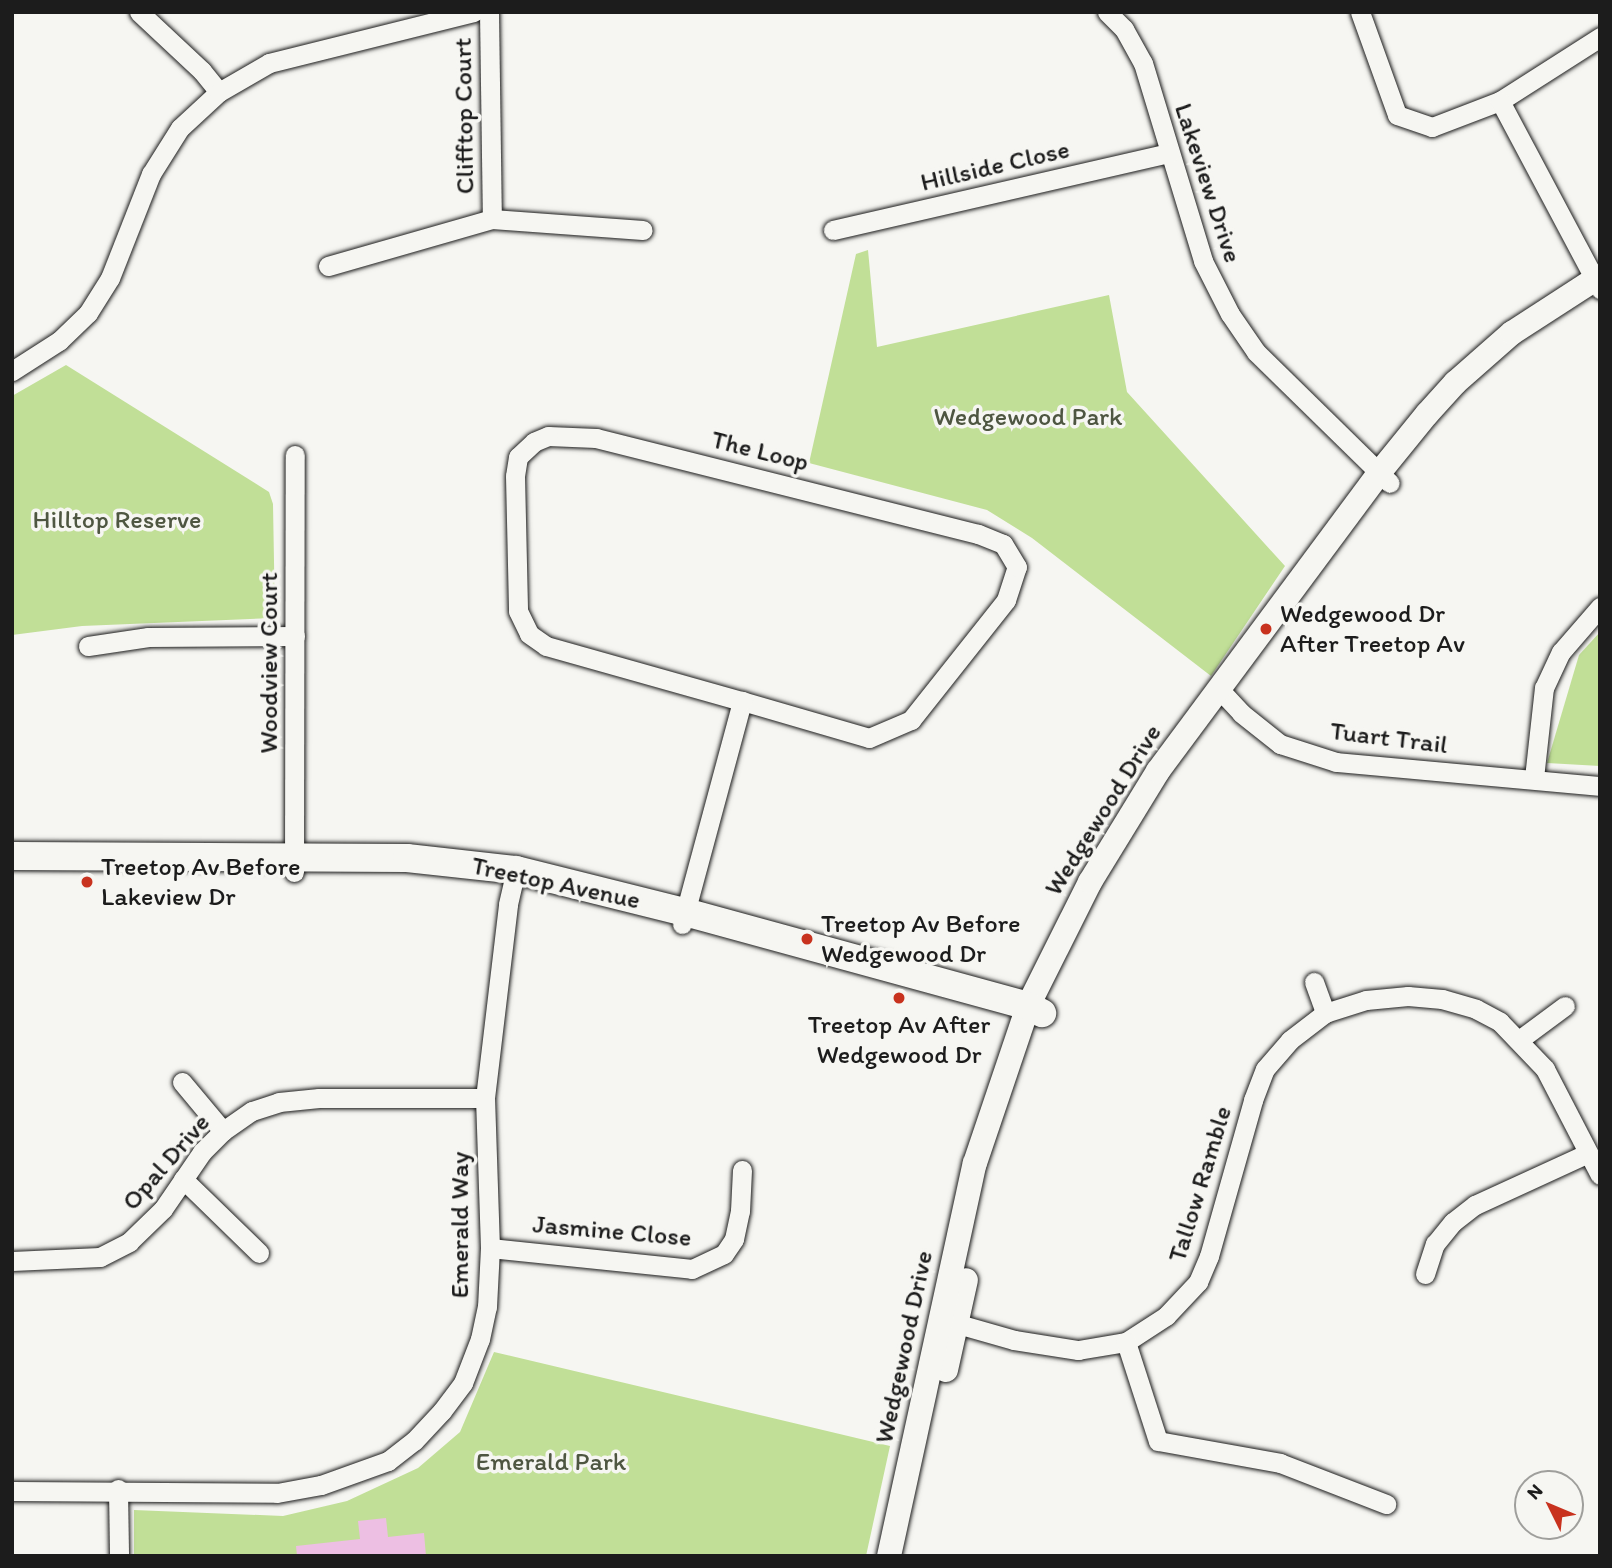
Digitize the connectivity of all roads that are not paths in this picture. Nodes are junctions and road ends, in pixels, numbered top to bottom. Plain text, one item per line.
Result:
1 (139, 12) edge
2 (474, 12) edge
3 (489, 12) edge
4 (1107, 12) edge
5 (1360, 12) edge
6 (1600, 37) edge
7 (219, 92) junction
8 (1500, 101) junction
9 (1169, 153) junction
10 (492, 219) junction
11 (643, 230) dead end
12 (833, 230) dead end
13 (328, 266) dead end
14 (1598, 285) edge
15 (12, 371) edge
16 (295, 455) dead end
17 (1385, 478) junction
18 (1600, 607) edge
19 (295, 635) junction
20 (88, 646) dead end
21 (1224, 695) junction
22 (742, 701) junction
23 (1534, 778) junction
24 (1600, 786) edge
25 (12, 856) edge
26 (294, 864) junction
27 (12, 870) edge
28 (514, 876) junction
29 (684, 918) junction
30 (1314, 982) dead end
31 (1565, 1006) dead end
32 (1325, 1013) junction
33 (1032, 1018) junction
34 (1518, 1040) junction
35 (182, 1082) dead end
36 (485, 1098) junction
37 (223, 1131) junction
38 (1586, 1154) junction
39 (742, 1170) dead end
40 (1600, 1175) edge
41 (183, 1179) junction
42 (490, 1248) junction
43 (259, 1253) dead end
44 (12, 1261) edge
45 (1425, 1274) dead end
46 (948, 1321) junction
47 (1126, 1342) junction
48 (118, 1489) junction
49 (12, 1491) edge
50 (1386, 1504) dead end
51 (119, 1556) edge
52 (889, 1556) edge
53 (905, 1556) edge

1 - 7 street
2 - 7 street
3 - 10 street, Clifftop Court
4 - 9 street, Lakeview Drive
5 - 8 street
6 - 8 street
7 - 15 street
8 - 14 street
9 - 12 street, Hillside Close
9 - 17 street, Lakeview Drive
10 - 11 street, Clifftop Court
10 - 13 street, Clifftop Court
14 - 17 street, Wedgewood Drive
16 - 19 street, Woodview Court
17 - 21 street, Wedgewood Drive
18 - 23 street
19 - 20 street
19 - 26 street, Woodview Court
21 - 23 street, Tuart Trail
21 - 33 street, Wedgewood Drive
22 - 22 street, The Loop
22 - 29 street
23 - 24 street, Tuart Trail
25 - 26 main road, Treetop Avenue
26 - 27 main road, Treetop Avenue
26 - 28 main road, Treetop Avenue
28 - 29 main road, Treetop Avenue
28 - 36 street, Emerald Way
29 - 33 main road, Treetop Avenue
30 - 32 street
31 - 34 street
32 - 34 street, Tallow Ramble
32 - 47 street, Tallow Ramble
33 - 46 street, Wedgewood Drive
34 - 38 street, Tallow Ramble
35 - 37 street
36 - 37 street, Opal Drive
36 - 42 street, Emerald Way
37 - 41 street, Opal Drive
38 - 40 street, Tallow Ramble
38 - 45 street
39 - 42 street, Jasmine Close
41 - 43 street
41 - 44 street, Opal Drive
42 - 48 street, Emerald Way
46 - 47 street, Tallow Ramble
46 - 52 street, Wedgewood Drive
46 - 53 street, Wedgewood Drive
47 - 50 street
48 - 49 street, Emerald Way
48 - 51 street

